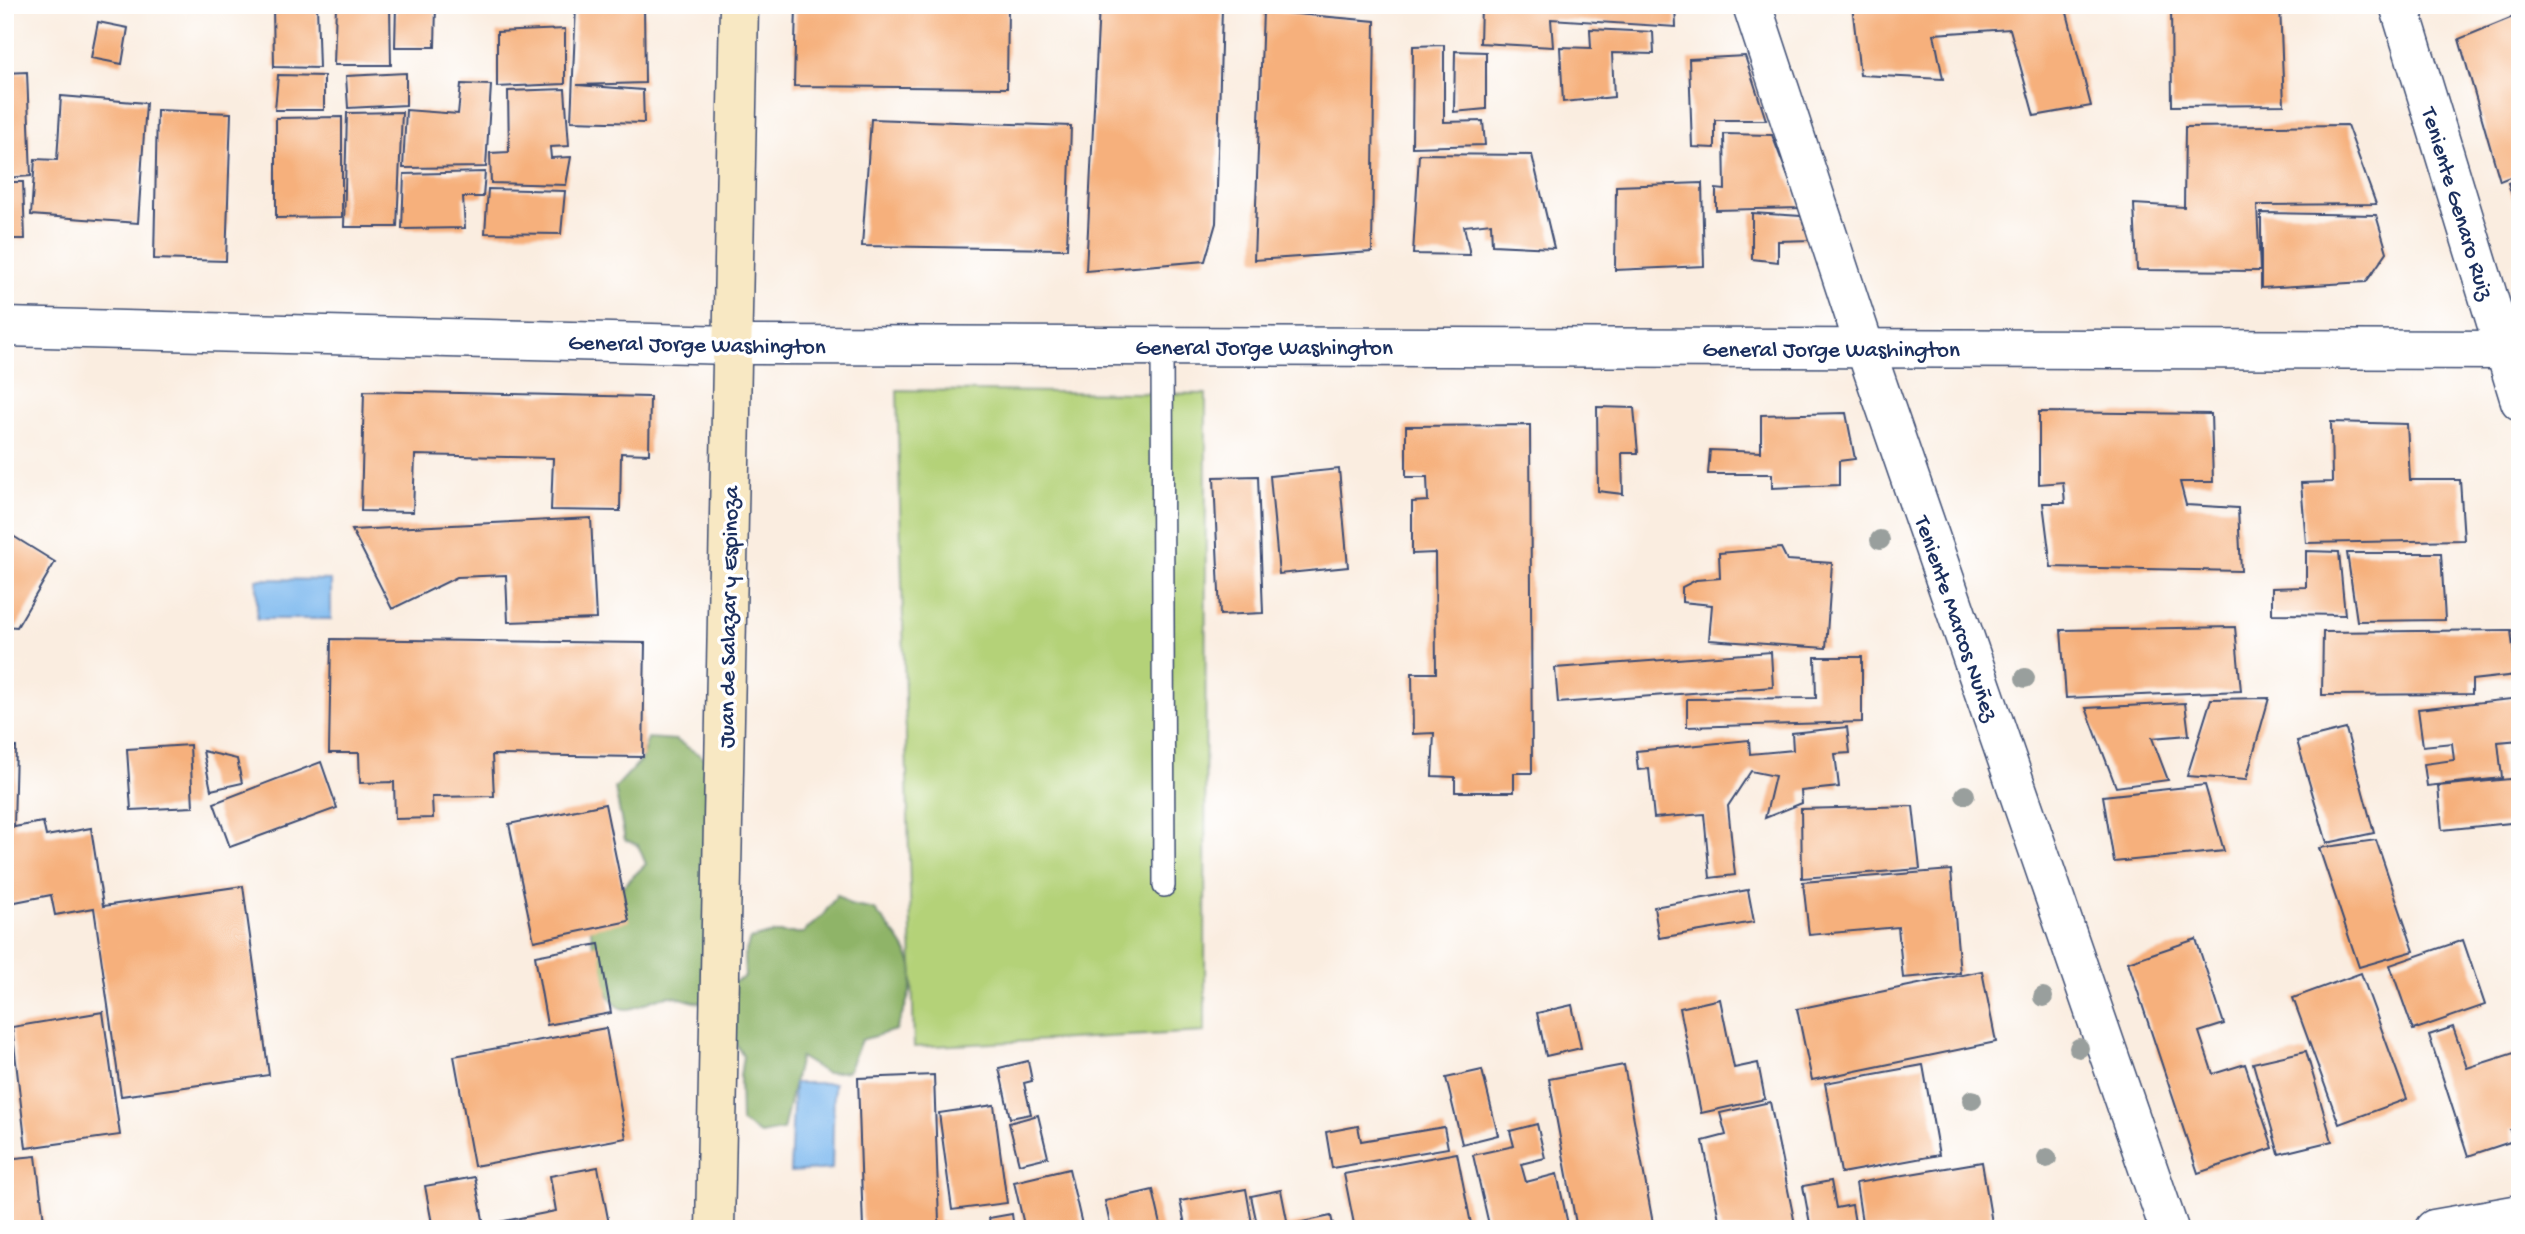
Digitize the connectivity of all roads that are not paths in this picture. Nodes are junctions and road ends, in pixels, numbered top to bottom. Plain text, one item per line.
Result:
1 (739, 5) edge
2 (1752, 5) edge
3 (2399, 5) edge
4 (5, 327) edge
5 (733, 345) junction
6 (2512, 345) edge
7 (1162, 346) junction
8 (1865, 348) junction
9 (2520, 401) edge
10 (1164, 886) dead end
11 (2520, 1214) edge
12 (715, 1229) edge
13 (2169, 1229) edge
14 (2434, 1229) edge

1 - 5 street, Juan de Salazar y Espinoza
2 - 8 street, Teniente Marcos Nuñez
3 - 6 street, Teniente Genaro Ruiz
4 - 5 street, General Jorge Washington
5 - 7 street, General Jorge Washington
5 - 12 street, Juan de Salazar y Espinoza
6 - 8 street, General Jorge Washington
6 - 9 street, Teniente Genaro Ruiz
7 - 8 street, General Jorge Washington
7 - 10 lane
8 - 13 street, Teniente Marcos Nuñez
11 - 14 street

